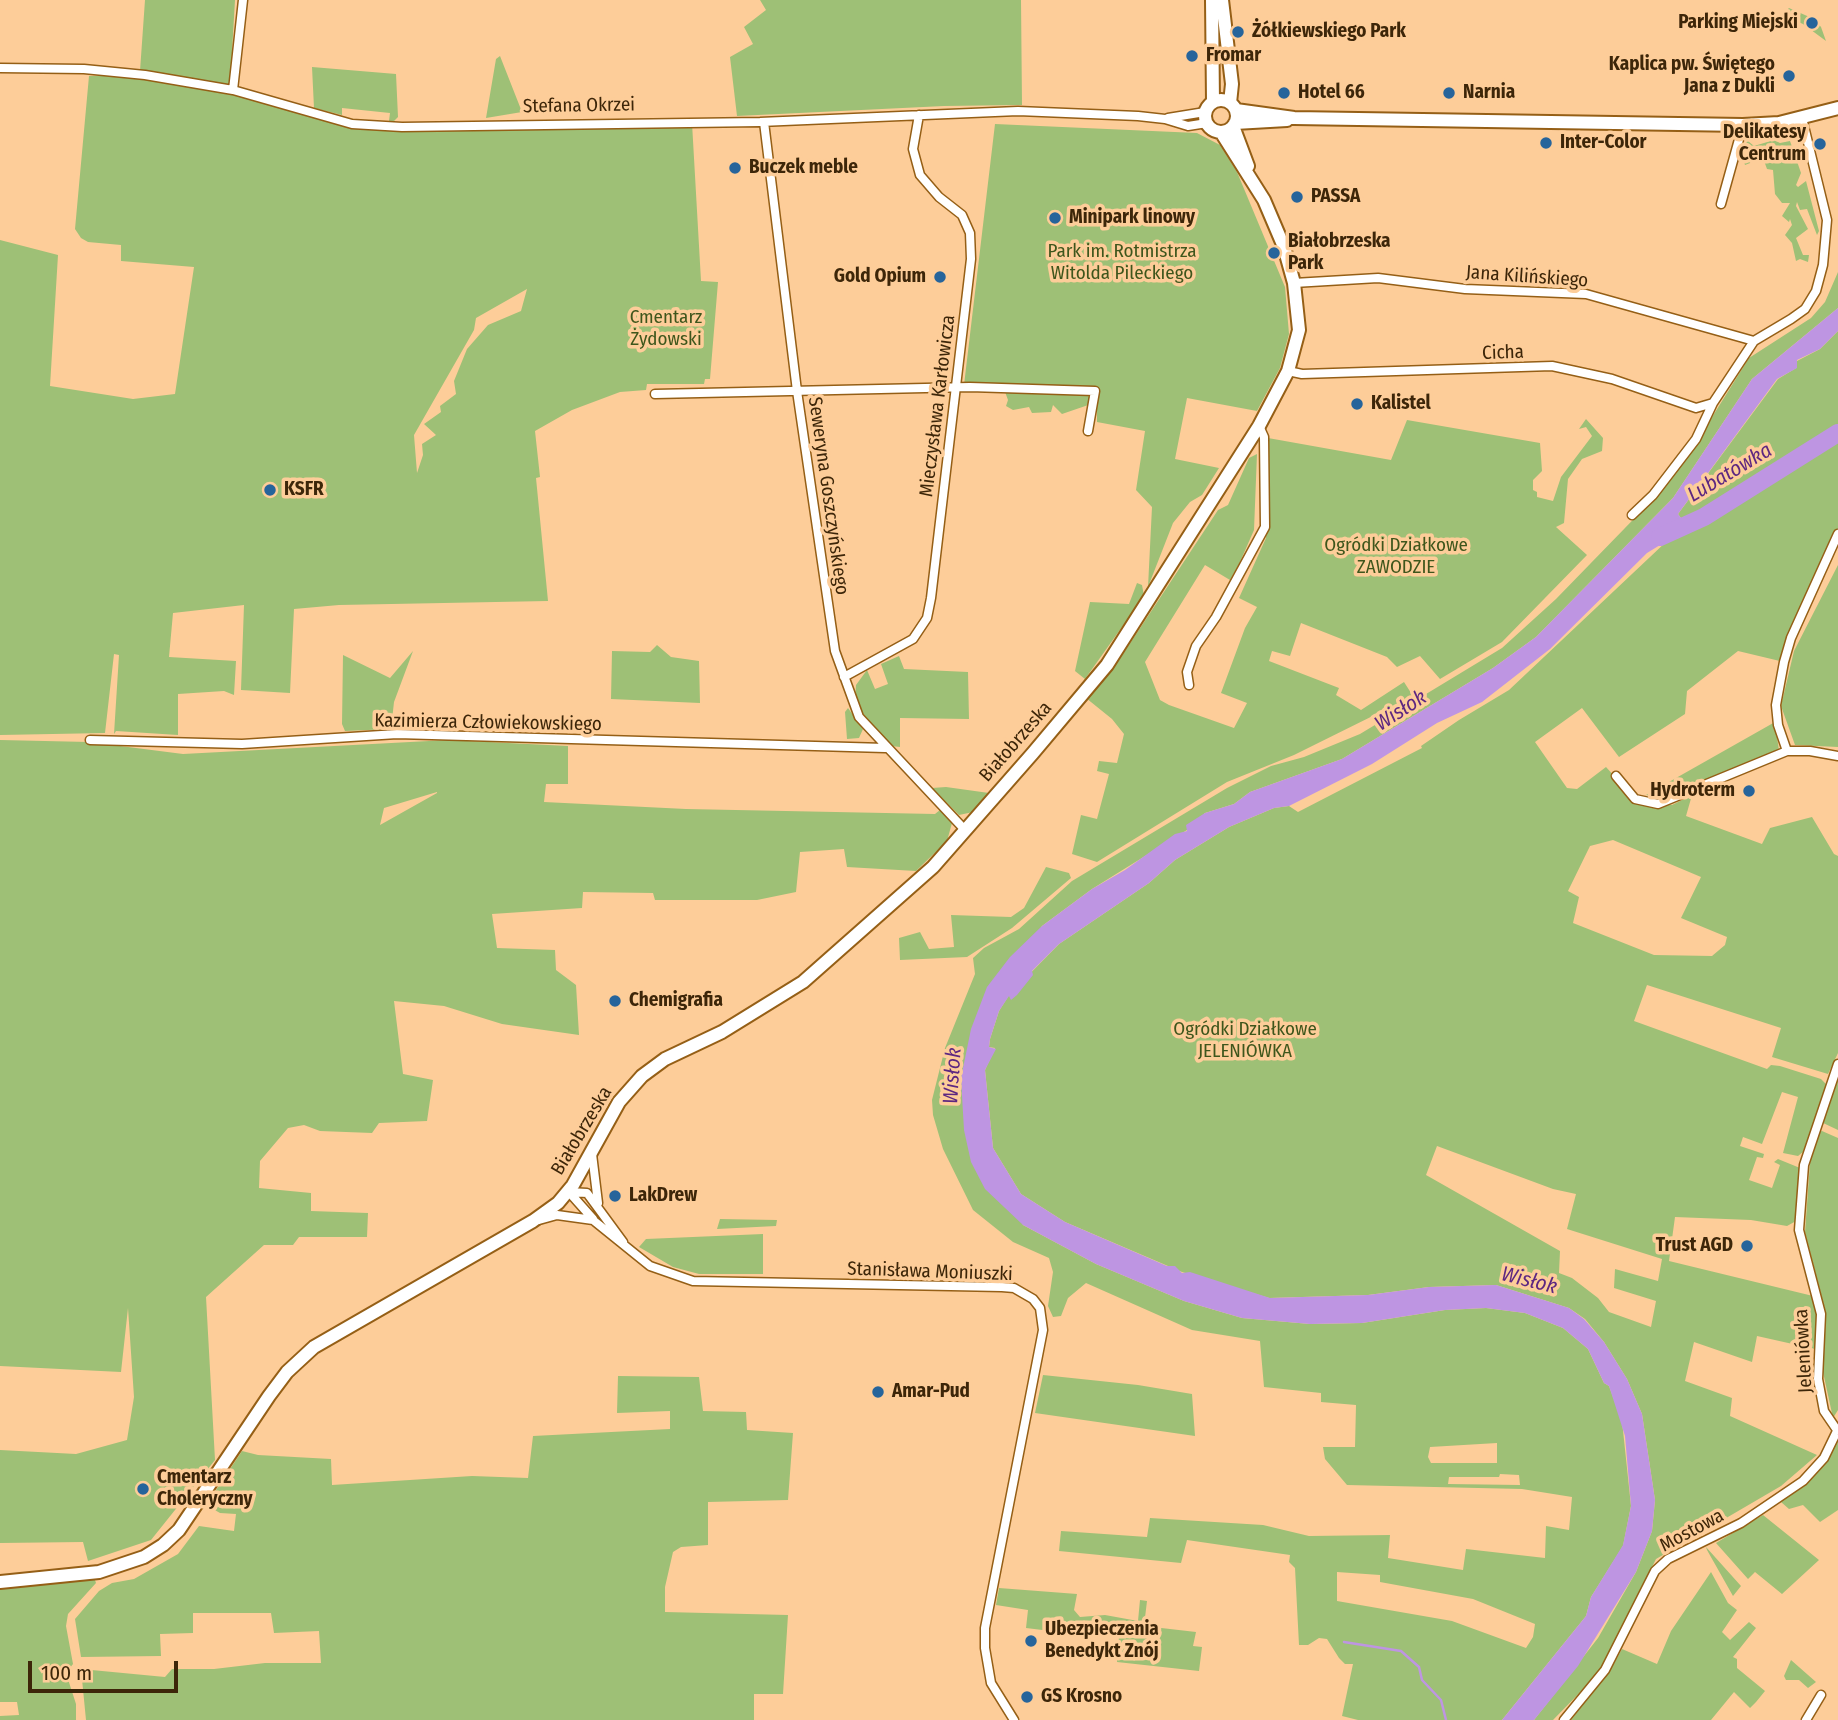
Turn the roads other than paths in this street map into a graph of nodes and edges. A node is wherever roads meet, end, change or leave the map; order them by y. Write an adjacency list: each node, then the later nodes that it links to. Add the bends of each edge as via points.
1 (243, 0): 5 (street)
2 (1212, 0): 7 (street)
3 (1222, 0): 11 (street, via 1232,84)
4 (0, 68): 5 (street, Stefana Okrzei, via 113,71)
5 (233, 90): 12 (street, Stefana Okrzei, via 352,124)
6 (1838, 108): 10 (street)
7 (1208, 112): 8 (street, Stefana Okrzei, via 1165,118 1018,111); 11 (street); 11 (street, via 1222,100)
8 (919, 115): 12 (street, Stefana Okrzei); 21 (street, Mieczysława Karłowicza, via 913,149 920,175 962,215 970,233)
9 (1294, 118): 11 (street); 13 (street); 14 (street)
10 (1802, 118): 14 (street); 19 (street, via 1826,207 1823,265 1805,309)
11 (1231, 119): 13 (street); 15 (street, Białobrzeska); 16 (street, Białobrzeska)
12 (764, 122): 22 (street, Seweryna Goszczyńskiego)
13 (1256, 123): 15 (street)
14 (1743, 125): 17 (street)
15 (1241, 145): 16 (street, Białobrzeska)
16 (1254, 183): 18 (street, Białobrzeska, via 1275,223)
17 (1721, 204)
18 (1294, 283): 19 (street, Jana Kilińskiego, via 1378,278 1465,289 1586,294); 20 (street, Białobrzeska, via 1299,330)
19 (1754, 341): 24 (street)
20 (1288, 371): 24 (street, Cicha, via 1552,366 1612,379 1696,408); 25 (street, Białobrzeska)
21 (957, 388): 22 (street); 26 (street, via 1096,391); 29 (street, Mieczysława Karłowicza, via 927,618 900,649)
22 (797, 391): 23 (street); 29 (street, Seweryna Goszczyńskiego, via 835,651)
23 (655, 394)
24 (1713, 403): 27 (street, via 1696,439)
25 (1259, 426): 30 (street, via 1264,437 1265,527 1196,646 1187,672); 36 (street, Białobrzeska, via 1107,665)
26 (1088, 430)
27 (1632, 515)
28 (1838, 534): 33 (street, via 1784,662 1776,705)
29 (844, 677): 32 (street, Seweryna Goszczyńskiego, via 859,717)
30 (1189, 685)
31 (90, 740): 32 (street, Kazimierza Człowiekowskiego, via 242,744 397,734)
32 (885, 748): 36 (street, Seweryna Goszczyńskiego)
33 (1787, 751): 34 (street); 35 (street, via 1658,804 1635,799)
34 (1838, 756)
35 (1616, 776)
36 (965, 830): 38 (street, Białobrzeska, via 933,867 799,985 642,1076 619,1102)
37 (1838, 1064): 44 (street, Jeleniówka, via 1804,1165 1799,1230 1821,1314 1818,1379 1824,1410)
38 (592, 1153): 39 (street, Białobrzeska); 40 (street)
39 (569, 1192): 40 (street, via 587,1193); 41 (street, Stanisława Moniuszki); 42 (street, Białobrzeska)
40 (599, 1206): 43 (street)
41 (593, 1220): 42 (street, via 557,1215); 43 (street, Stanisława Moniuszki)
42 (533, 1221): 45 (street, Białobrzeska, via 314,1347 275,1388 179,1530 144,1558 99,1572)
43 (624, 1245): 47 (street, Stanisława Moniuszki, via 650,1266 693,1281 1002,1287 1033,1299 1040,1308 1043,1330 985,1628 991,1683)
44 (1838, 1430): 48 (street, Mostowa, via 1824,1458 1803,1481 1741,1523 1668,1559 1655,1571 1605,1670)
45 (0, 1581)
46 (1821, 1695): 49 (street)
47 (1014, 1720)
48 (1564, 1720)
49 (1806, 1720)

